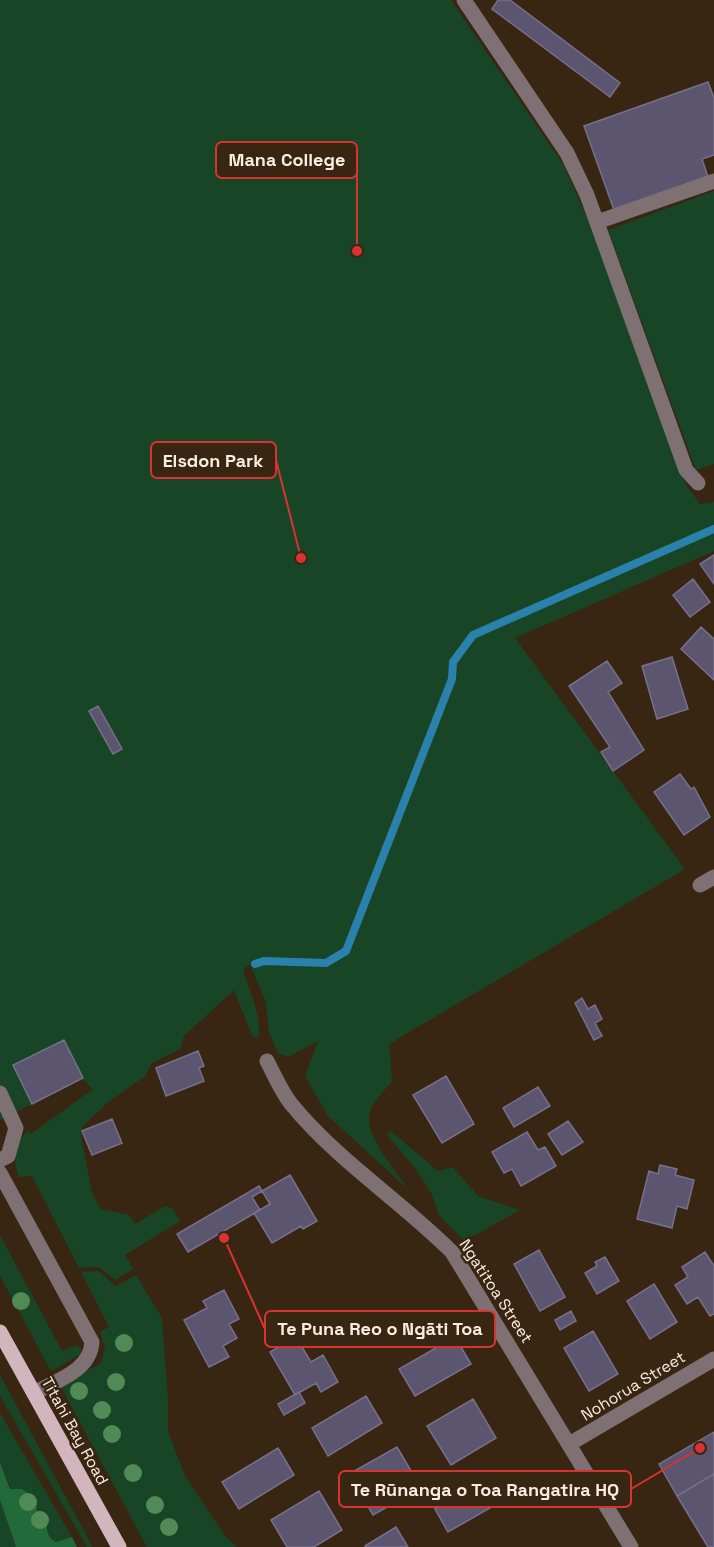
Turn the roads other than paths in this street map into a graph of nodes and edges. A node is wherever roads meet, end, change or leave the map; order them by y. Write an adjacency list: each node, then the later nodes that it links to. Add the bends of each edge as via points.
1 (464, 0): 3 (street, via 567,153)
2 (714, 181): 3 (street)
3 (597, 222): 4 (street, via 686,470)
4 (698, 483)
5 (714, 877): 6 (street)
6 (700, 885)
7 (267, 1061): 14 (street, Ngatitoa Street, via 291,1103 322,1139 452,1252)
8 (0, 1094): 9 (street, via 16,1128 8,1156)
9 (0, 1160)
10 (0, 1173): 13 (street, via 92,1342 84,1366)
11 (0, 1332): 13 (main road, Titahi Bay Road)
12 (714, 1359): 14 (street, Nohorua Street)
13 (34, 1393): 15 (main road, Titahi Bay Road)
14 (571, 1443): 16 (street, Ngatitoa Street)
15 (119, 1547)
16 (631, 1547)

